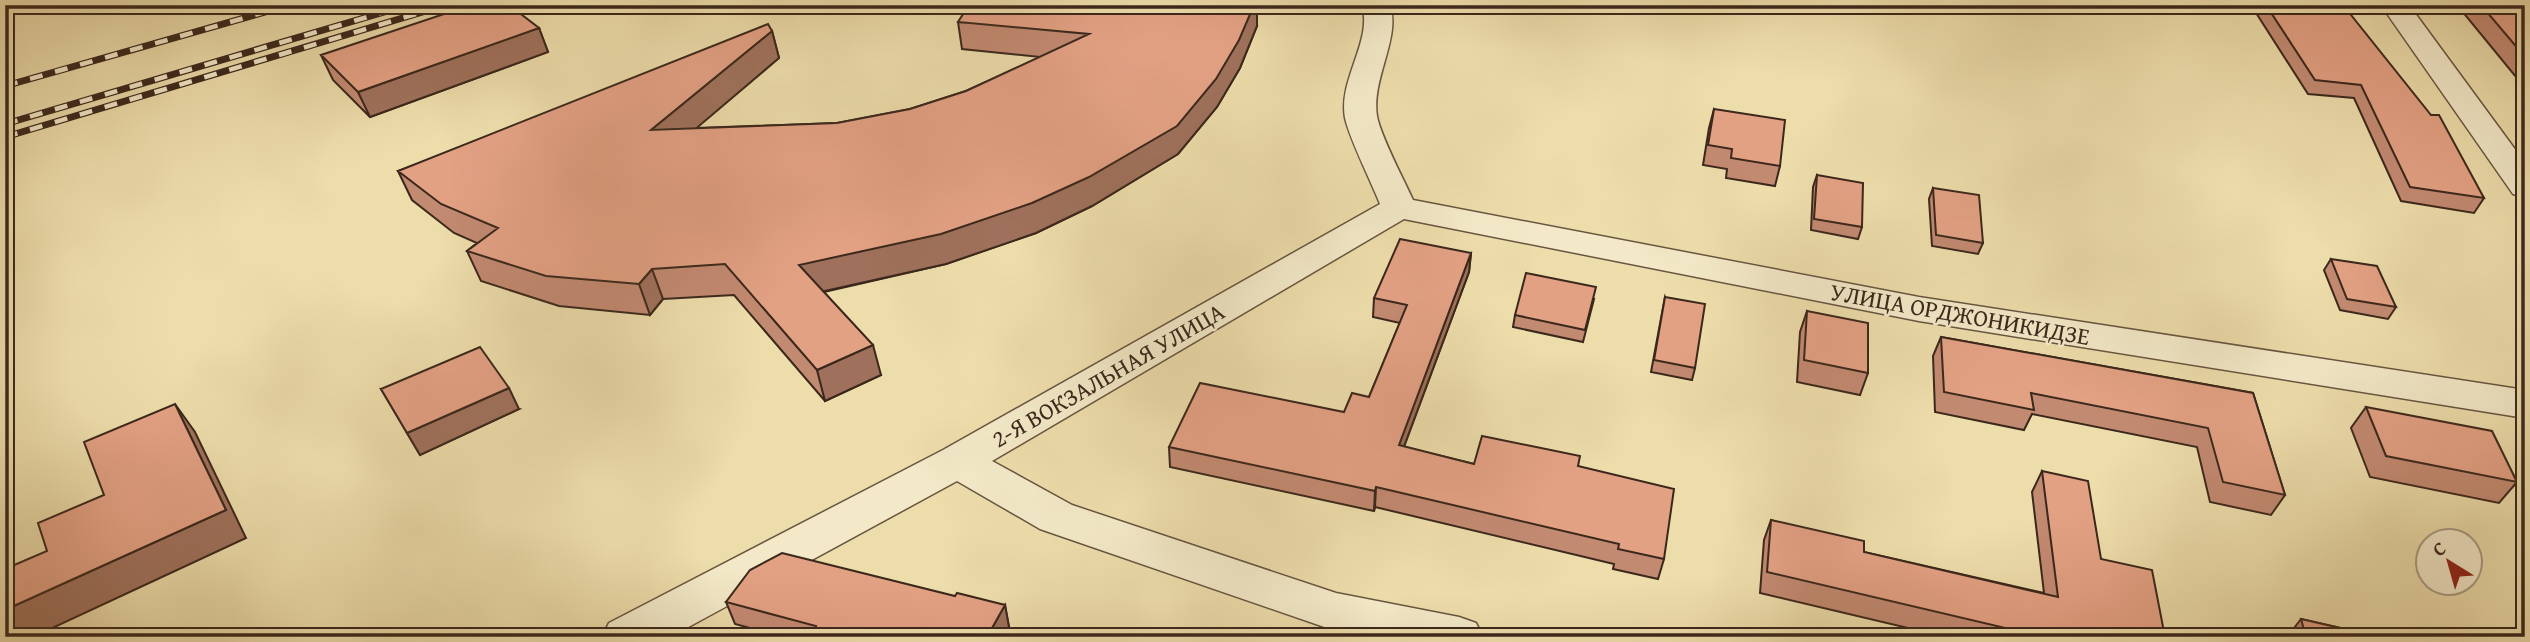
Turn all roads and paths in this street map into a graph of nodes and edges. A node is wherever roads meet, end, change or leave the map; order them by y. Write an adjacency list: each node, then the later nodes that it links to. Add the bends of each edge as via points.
1 (1376, 5): 4 (street, via 1380,18 1362,85 1361,117)
2 (2395, 5): 3 (street)
3 (2525, 187)
4 (1399, 208): 5 (street, УЛИЦА ОРДЖОНИКИДЗЕ, via 1919,309); 6 (street, 2-Я ВОКЗАЛЬНАЯ УЛИЦА)
5 (2525, 404)
6 (958, 461): 7 (street, 2-Я ВОКЗАЛЬНАЯ УЛИЦА); 8 (street, via 1056,517 1336,612)
7 (626, 637)
8 (1459, 637)

